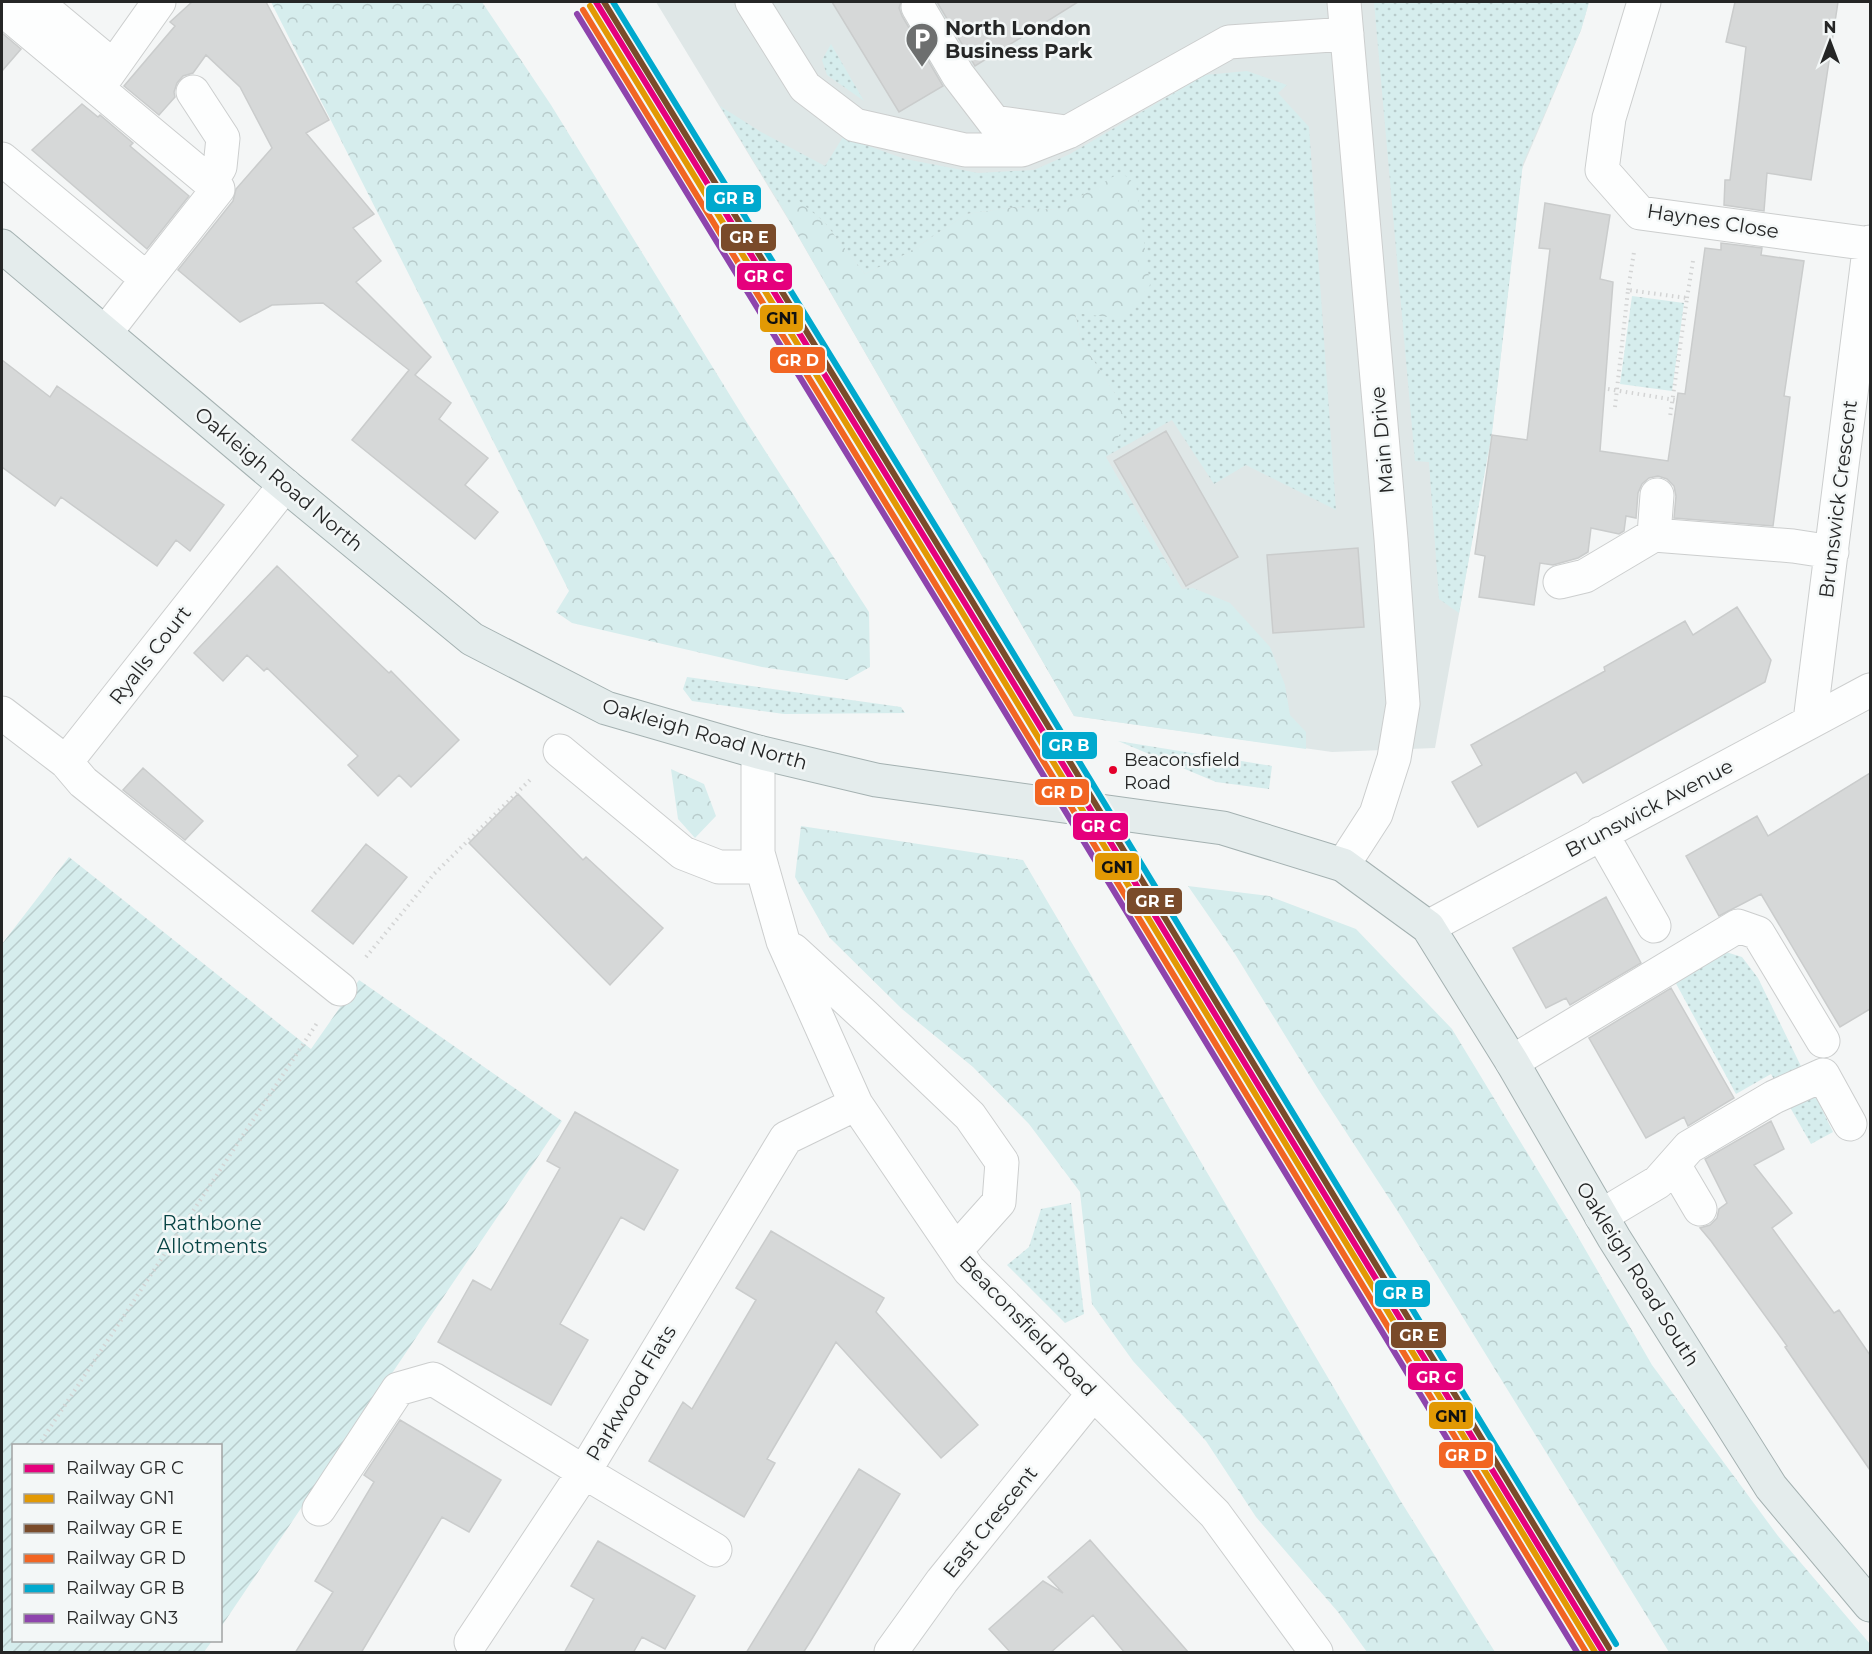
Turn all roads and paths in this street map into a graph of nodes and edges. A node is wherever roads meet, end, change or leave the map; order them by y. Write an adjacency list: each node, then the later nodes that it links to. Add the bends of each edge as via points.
1 (36, 2): 9 (street)
2 (159, 2): 9 (street)
3 (752, 2): 11 (street, via 805,87 855,125 965,150 1022,150)
4 (1344, 2): 8 (street, Main Drive)
5 (1644, 2): 14 (street, Haynes Close, via 1609,118 1602,170 1640,213)
6 (918, 8): 11 (street, via 958,75 994,122)
7 (2, 9): 9 (street)
8 (1347, 34): 11 (street, via 1229,42); 35 (street, Main Drive, via 1403,704 1394,758 1376,814)
9 (106, 77): 13 (street)
10 (193, 92): 13 (street, via 223,138 220,167)
11 (1068, 132)
12 (2, 159): 16 (street)
13 (211, 182): 16 (street, via 219,189)
14 (1870, 243): 26 (street, Brunswick Crescent)
15 (2, 246): 17 (main road, Oakleigh Road North)
16 (147, 279): 17 (street)
17 (106, 332): 23 (main road, Oakleigh Road North)
18 (1608, 389): 19 (path)
19 (1617, 390): 20 (path); 20 (path, via 1628,290 1687,298); 21 (path)
20 (1674, 399): 22 (path)
21 (1615, 406)
22 (1670, 417)
23 (285, 485): 32 (main road, Oakleigh Road North, via 472,639 606,708); 33 (street, Ryalls Court)
24 (1657, 495): 25 (street)
25 (1654, 536): 26 (street); 27 (street, via 1585,576)
26 (1832, 552): 30 (street, Brunswick Crescent)
27 (1560, 582)
28 (1870, 690): 30 (street, Brunswick Avenue)
29 (2, 713): 33 (street)
30 (1810, 721): 34 (street, Brunswick Avenue)
31 (560, 751): 36 (street, via 683,854 719,867); 40 (path, via 434,874)
32 (758, 752): 35 (main road, Oakleigh Road North, via 876,780 1223,828); 36 (street, Beaconsfield Road, via 758,854)
33 (66, 762): 40 (street, via 82,782)
34 (1601, 833): 37 (street); 38 (street, Brunswick Avenue)
35 (1343, 865): 38 (main road, Oakleigh Road North)
36 (762, 867): 39 (street, Beaconsfield Road)
37 (1654, 926)
38 (1428, 927): 42 (main road, Oakleigh Road South)
39 (783, 941): 43 (street, Beaconsfield Road); 48 (street, via 969,1116 1002,1162 999,1202)
40 (340, 989): 50 (path)
41 (1829, 1059): 42 (street, via 1758,933 1738,926); 44 (street); 45 (street, via 1689,1147)
42 (1512, 1062): 47 (main road, Oakleigh Road South)
43 (856, 1104): 48 (street, Beaconsfield Road); 51 (street, Parkwood Flats, via 786,1138)
44 (1850, 1124)
45 (1674, 1165): 46 (street); 47 (street, via 1658,1182)
46 (1700, 1209)
47 (1601, 1216): 54 (main road, Oakleigh Road South, via 1772,1487)
48 (956, 1250): 49 (street, Beaconsfield Road, via 969,1270)
49 (1093, 1394): 56 (street, East Crescent, via 942,1581); 57 (street, Beaconsfield Road, via 1215,1514)
50 (39, 1444)
51 (584, 1472): 52 (street, Parkwood Flats, via 433,1379 398,1389); 53 (street); 55 (street)
52 (319, 1509)
53 (715, 1550)
54 (1870, 1605)
55 (471, 1642)
56 (891, 1653)
57 (1316, 1653)

